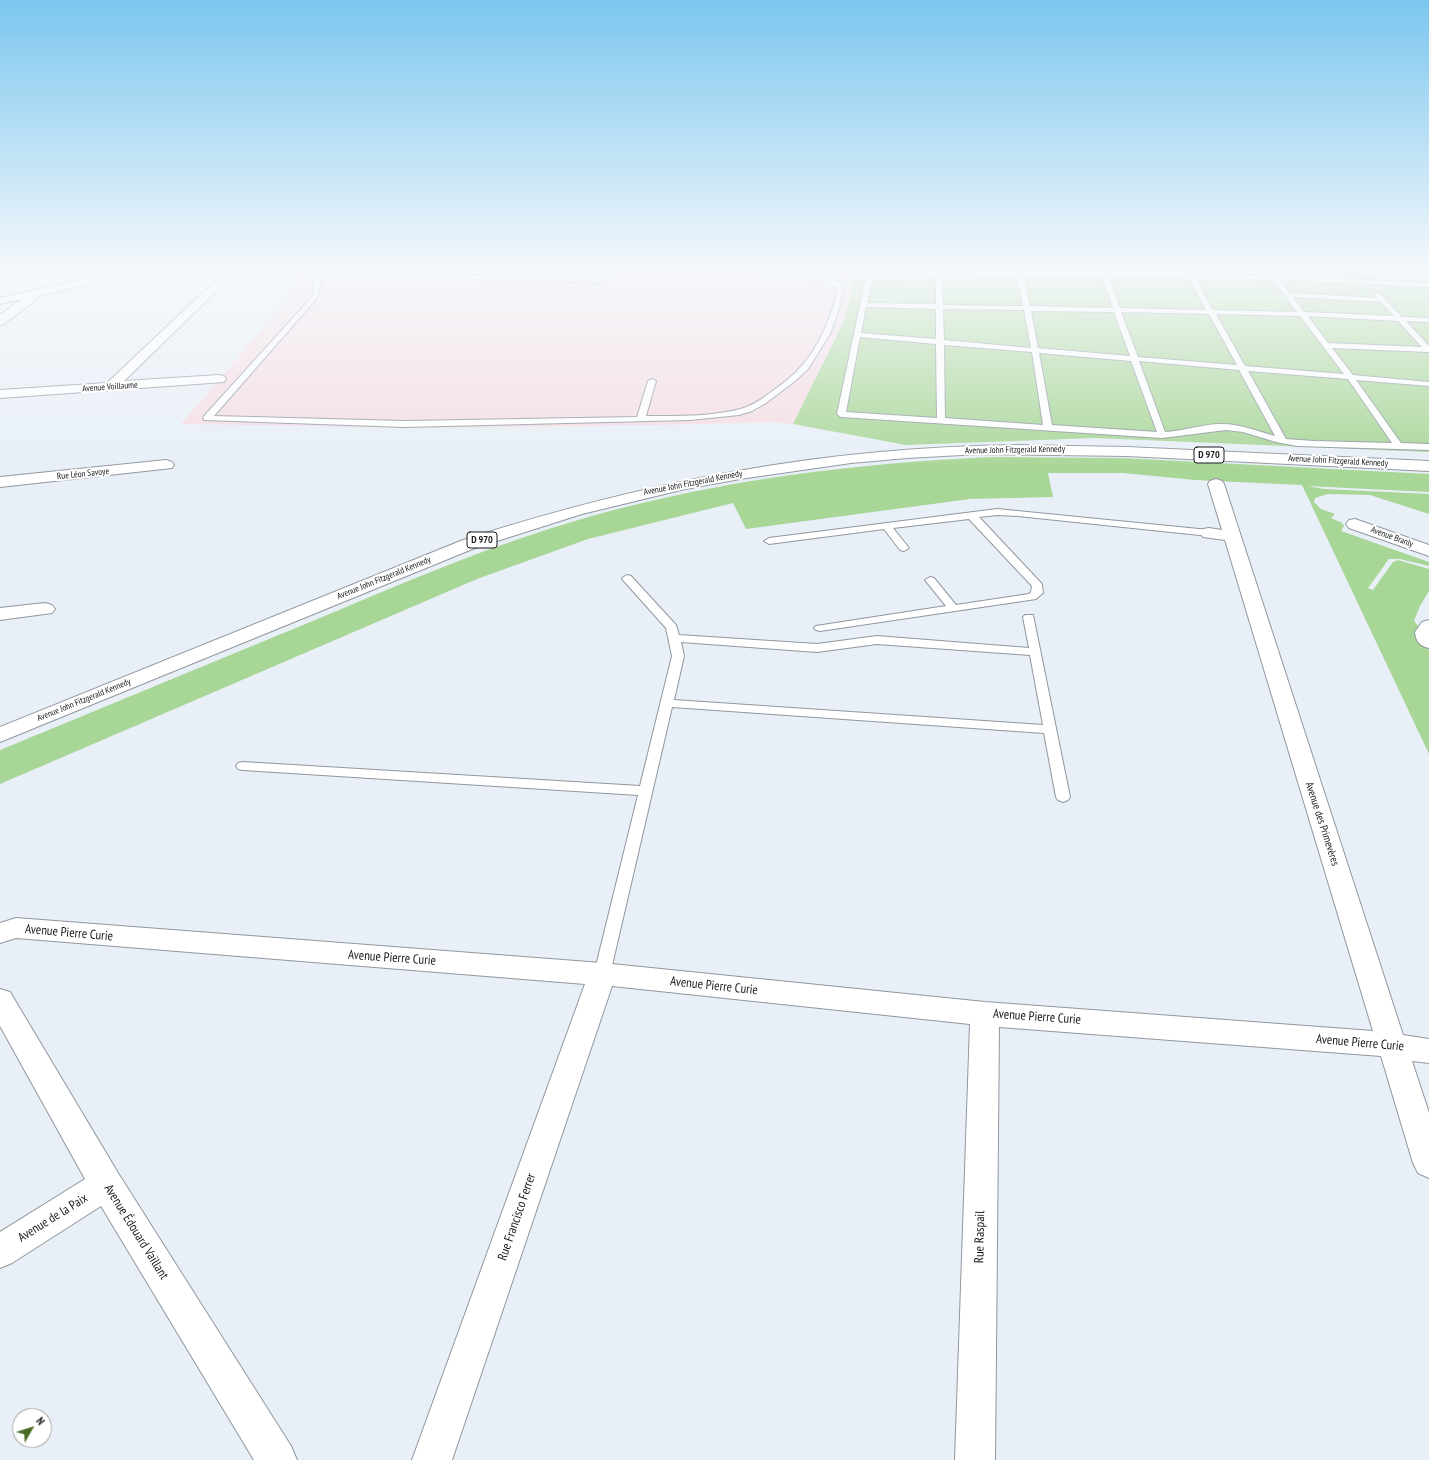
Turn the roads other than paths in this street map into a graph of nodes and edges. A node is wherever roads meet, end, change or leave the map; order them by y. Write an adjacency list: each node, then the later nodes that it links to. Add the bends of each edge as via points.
1 (162, 337): 22 (street)
2 (273, 337): 19 (lane)
3 (824, 337): 24 (lane, via 799,375 755,407 718,416)
4 (858, 337): 25 (lane, via 840,414)
5 (887, 337): 12 (lane)
6 (940, 337): 12 (lane)
7 (1033, 337): 14 (lane)
8 (1127, 337): 16 (lane)
9 (1225, 337): 17 (lane)
10 (1320, 337): 13 (lane)
11 (1417, 337): 15 (lane)
12 (940, 341): 14 (lane); 25 (lane)
13 (1326, 345): 15 (lane); 18 (lane)
14 (1035, 350): 16 (lane); 26 (lane)
15 (1429, 350)
16 (1134, 358): 17 (lane); 27 (lane)
17 (1242, 368): 18 (lane); 28 (lane)
18 (1350, 377): 21 (lane); 29 (lane)
19 (231, 378): 22 (street, Avenue Voillaume); 24 (lane, via 208,418 405,424)
20 (652, 382): 24 (lane)
21 (1429, 384)
22 (110, 387): 23 (street, Avenue Voillaume)
23 (0, 394)
24 (641, 420)
25 (941, 421): 26 (lane)
26 (1048, 427): 27 (lane)
27 (1162, 435): 28 (lane, via 1228,427)
28 (1282, 440): 29 (lane, via 1296,443)
29 (1398, 445): 30 (lane)
30 (1429, 447)
31 (166, 466): 33 (street, Rue Léon Savoye)
32 (1429, 466): 55 (street, Avenue John Fitzgerald Kennedy / D 970, via 1030,449 908,453 824,461 729,475 609,501 468,544)
33 (0, 482)
34 (1216, 484): 38 (street, Avenue des Primevères)
35 (971, 515): 37 (lane); 38 (lane, via 1018,512); 44 (lane, via 1037,585 1038,590 1032,597)
36 (1355, 524): 41 (street, Avenue Branly)
37 (886, 526): 39 (lane); 40 (lane)
38 (1220, 535): 63 (street, Avenue des Primevères)
39 (769, 541)
40 (904, 548)
41 (1429, 551)
42 (627, 578): 50 (lane, via 672,627)
43 (930, 580): 44 (lane)
44 (953, 608): 49 (lane)
45 (45, 609): 46 (street)
46 (0, 614)
47 (1028, 617): 52 (lane)
48 (1429, 626): 51 (street, via 1425,632)
49 (820, 628)
50 (674, 638): 52 (lane, via 817,648 877,640); 53 (lane, via 678,656)
51 (1429, 642)
52 (1035, 652): 54 (lane)
53 (667, 702): 54 (lane); 57 (lane)
54 (1050, 728): 58 (lane)
55 (0, 735)
56 (244, 766): 57 (lane)
57 (646, 791): 60 (lane)
58 (1063, 797)
59 (0, 933): 60 (street, Avenue Pierre Curie, via 16,928)
60 (602, 974): 62 (street, Avenue Pierre Curie); 69 (street, Rue Francisco Ferrer)
61 (0, 1000): 66 (street, Avenue Édouard Vaillant)
62 (985, 1014): 63 (street, Avenue Pierre Curie); 70 (street, Rue Raspail)
63 (1392, 1045): 64 (street, Avenue Pierre Curie); 65 (street, Avenue des Primevères)
64 (1429, 1050)
65 (1429, 1163)
66 (106, 1184): 67 (street, Avenue de la Paix); 68 (street, Avenue Édouard Vaillant)
67 (0, 1251)
68 (278, 1460)
69 (432, 1460)
70 (975, 1460)

